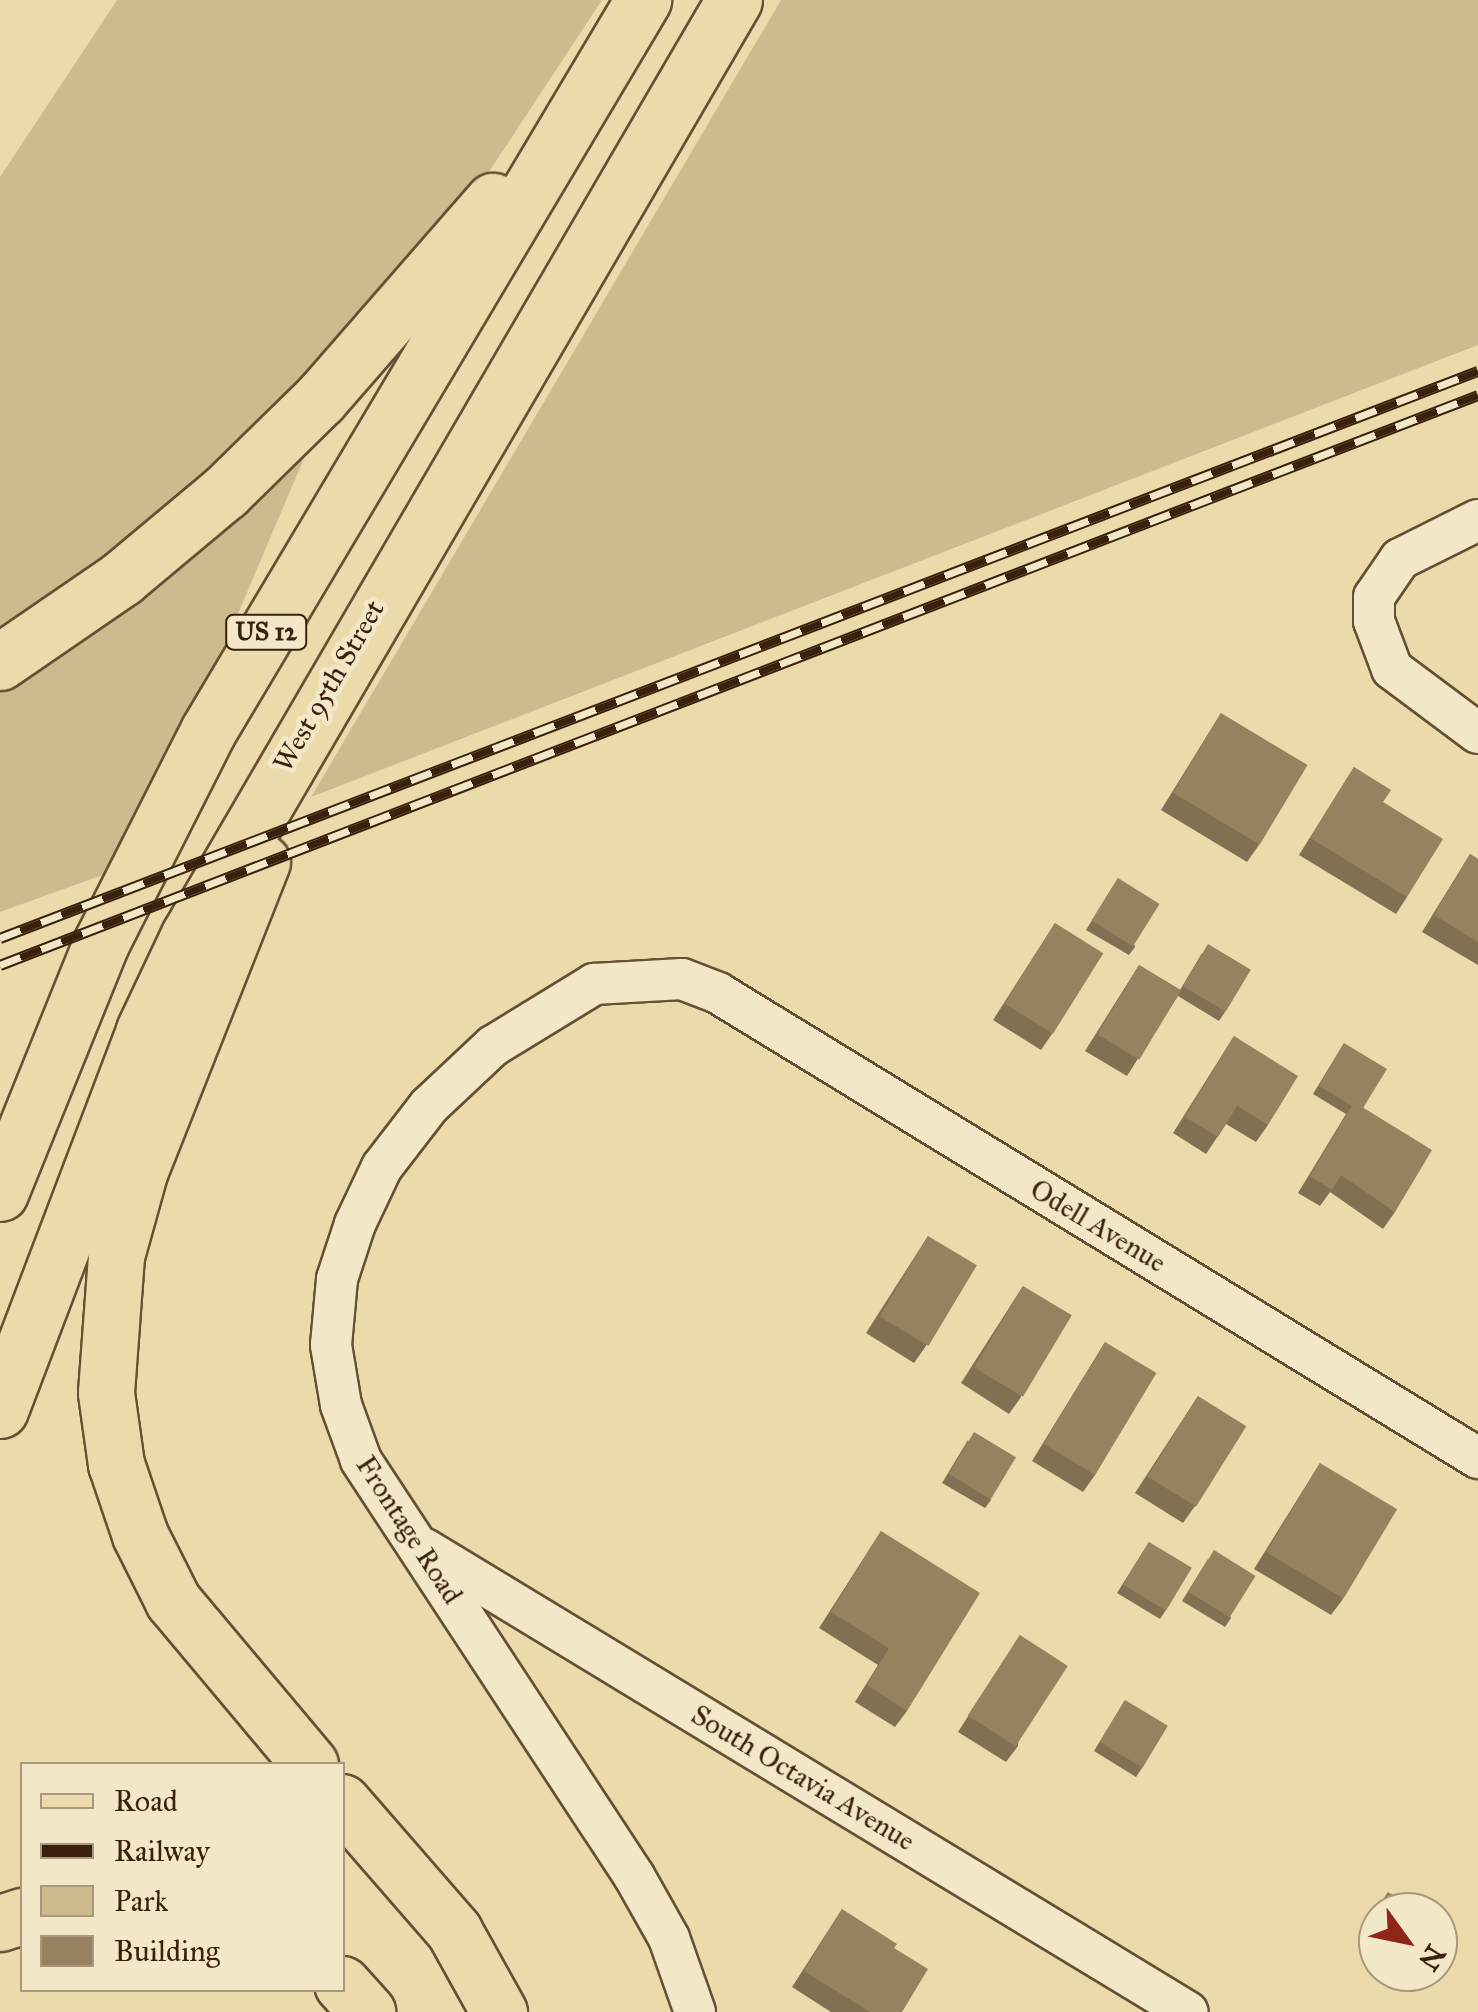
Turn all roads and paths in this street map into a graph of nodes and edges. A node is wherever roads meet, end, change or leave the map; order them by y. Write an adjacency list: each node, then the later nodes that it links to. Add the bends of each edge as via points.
1 (643, 0): 3 (main road, US 12)
2 (734, 0): 6 (main road, West 95th Street / US 12)
3 (583, 97): 5 (main road, via 320,399 225,492 122,578); 9 (main road, US 12, via 189,766 101,943)
4 (1478, 520): 7 (street, via 1400,560 1374,597 1374,621 1392,669)
5 (0, 662)
6 (337, 671): 10 (main road, West 95th Street / US 12, via 188,934 144,1030); 13 (main road, via 139,1173 116,1256 106,1330 116,1464 140,1535 174,1601)
7 (1478, 733)
8 (718, 994): 11 (street, Odell Avenue); 12 (street, Frontage Road, via 682,979 594,984 492,1046 428,1106 382,1167 336,1280 332,1345 341,1405 360,1460)
9 (0, 1193)
10 (0, 1410)
11 (1478, 1458)
12 (417, 1544): 18 (street, Frontage Road, via 634,1876 669,1938); 19 (street, South Octavia Avenue)
13 (308, 1762)
14 (345, 1805): 17 (main road, via 454,1932)
15 (345, 1987): 16 (main road)
16 (367, 2012)
17 (500, 2012)
18 (694, 2012)
19 (1188, 2012)

